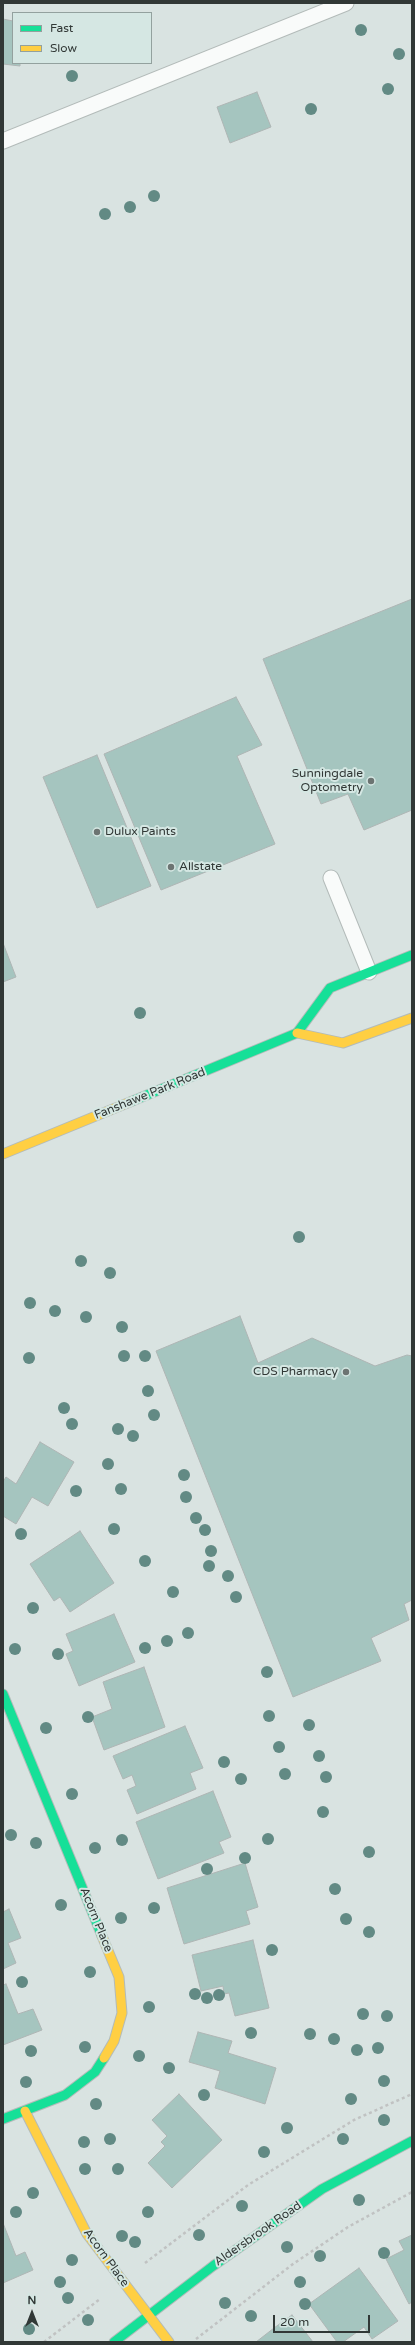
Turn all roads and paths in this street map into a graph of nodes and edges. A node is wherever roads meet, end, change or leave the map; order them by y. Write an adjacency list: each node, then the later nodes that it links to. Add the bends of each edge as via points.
1 (346, 3): 2 (lane)
2 (3, 140)
3 (332, 878): 5 (lane)
4 (412, 955): 5 (street)
5 (369, 972): 7 (street, via 330,988)
6 (412, 1018): 7 (street, via 343,1043)
7 (297, 1033): 8 (street, Fanshawe Park Road)
8 (3, 1154)
9 (3, 1694): 11 (street, Acorn Place, via 119,1977 122,2013 114,2041 95,2072 65,2095)
10 (412, 2094): 15 (path, via 354,2120 248,2184)
11 (25, 2111): 12 (street, Acorn Place); 15 (street, Acorn Place, via 87,2234)
12 (3, 2119)
13 (412, 2141): 16 (street, Aldersbrook Road, via 322,2189 213,2266)
14 (412, 2192): 20 (path, via 348,2227 293,2264)
15 (122, 2281): 16 (street, Acorn Place); 17 (path)
16 (149, 2316): 18 (street, Aldersbrook Road); 19 (street, Acorn Place)
17 (44, 2342)
18 (114, 2342)
19 (169, 2342)
20 (193, 2342)

